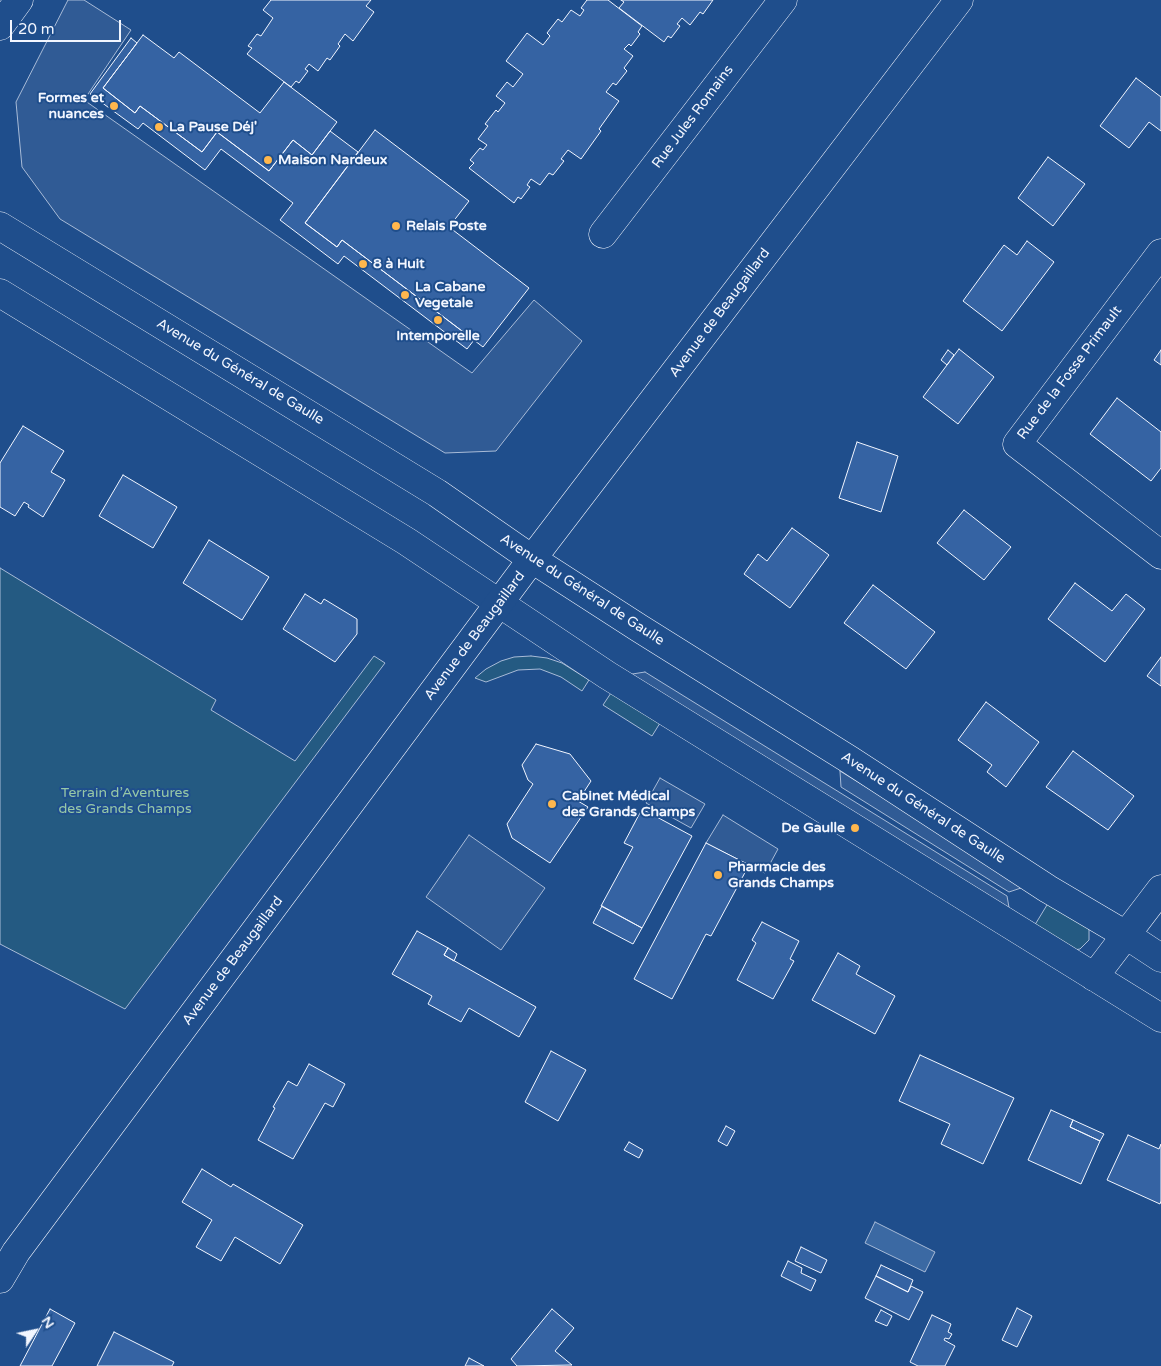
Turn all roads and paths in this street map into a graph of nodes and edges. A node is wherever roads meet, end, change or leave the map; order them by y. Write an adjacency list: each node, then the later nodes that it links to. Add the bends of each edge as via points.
1 (19, 0): 4 (street)
2 (783, 0): 6 (street, Rue Jules Romains)
3 (959, 0): 10 (street, Avenue de Beaugaillard)
4 (0, 26)
5 (0, 226): 10 (street, Avenue du Général de Gaulle, via 437,493)
6 (604, 234)
7 (1161, 252): 9 (street, Rue de la Fosse Primault, via 1017,444)
8 (0, 293): 11 (street, via 406,541)
9 (1161, 555)
10 (532, 559): 11 (street, Avenue de Beaugaillard); 13 (street, Avenue du Général de Gaulle, via 1048,889)
11 (500, 604): 15 (street, via 608,675); 17 (street, Avenue de Beaugaillard, via 16,1252)
12 (1161, 889): 13 (street)
13 (1126, 935): 14 (street, Avenue du Général de Gaulle); 15 (street)
14 (1161, 958)
15 (1094, 977): 16 (street)
16 (1161, 1018)
17 (0, 1279)

